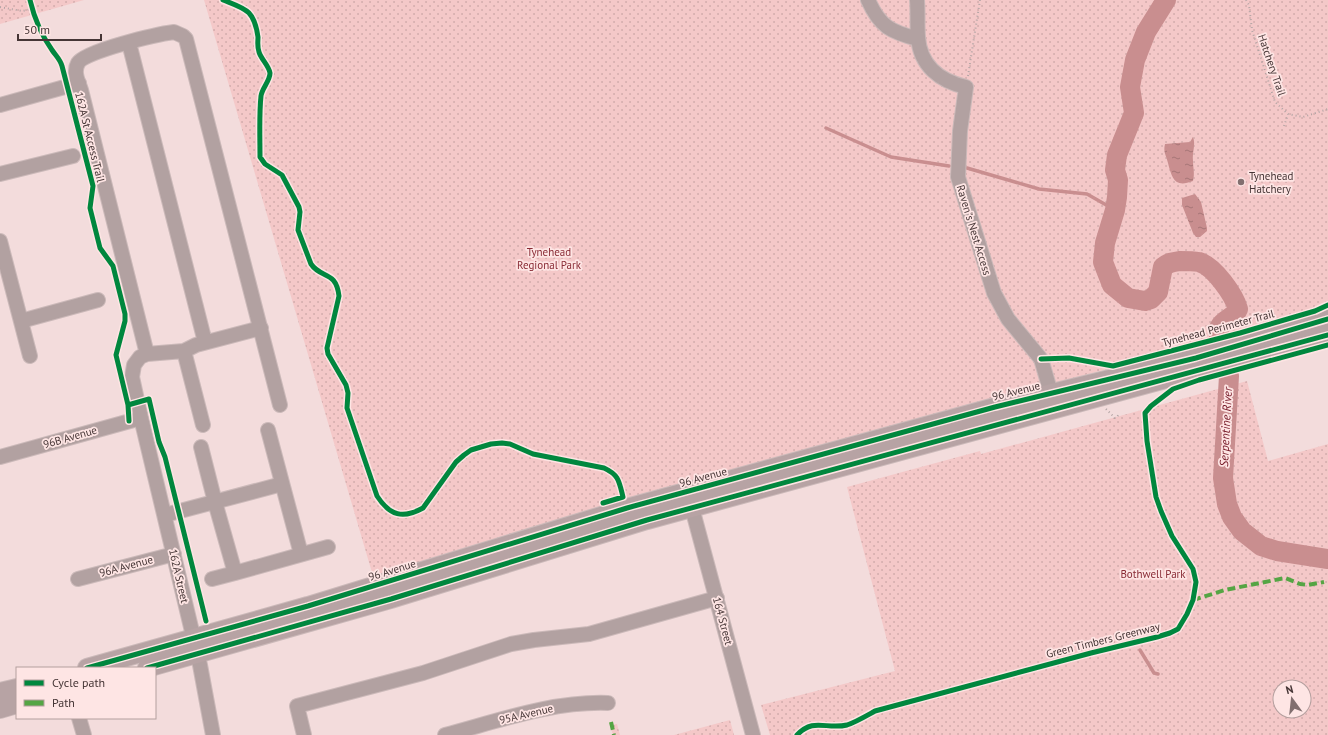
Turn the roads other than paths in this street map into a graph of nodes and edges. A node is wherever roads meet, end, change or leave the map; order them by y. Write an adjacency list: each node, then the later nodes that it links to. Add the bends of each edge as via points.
1 (868, 0): 3 (street, via 886,27 898,34)
2 (917, 0): 3 (street)
3 (918, 39): 21 (street, Raven"s Nest Access, via 922,57 936,74 966,88 960,131 958,177 994,293 1008,319 1041,359)
4 (128, 43): 5 (street, via 107,48 82,59 76,69); 13 (street, via 174,32 186,39); 15 (street)
5 (79, 83): 6 (street); 18 (street)
6 (0, 105)
7 (73, 156): 8 (street)
8 (0, 174)
9 (0, 241): 12 (street)
10 (98, 300): 12 (street)
11 (1328, 319): 17 (main road, 96 Avenue)
12 (21, 321): 19 (street)
13 (260, 328): 15 (street); 22 (street)
14 (1328, 335): 17 (main road, 96 Avenue)
15 (205, 342): 16 (street)
16 (184, 351): 18 (street); 24 (street)
17 (1245, 351): 20 (main road, 96 Avenue)
18 (147, 354): 23 (street, 162A Street, via 137,360 132,372)
19 (30, 356)
20 (1197, 364): 21 (main road, 96 Avenue); 31 (main road, 96 Avenue, via 1108,394)
21 (1051, 393): 29 (main road, 96 Avenue)
22 (280, 405)
23 (141, 418): 27 (street, 96B Avenue); 32 (street, 162A Street)
24 (202, 424)
25 (268, 430): 28 (street)
26 (201, 447): 30 (street)
27 (0, 456)
28 (282, 484): 30 (street); 35 (street)
29 (712, 485): 31 (main road); 40 (main road, 96 Avenue, via 627,508 308,606)
30 (215, 502): 32 (street); 36 (street)
31 (692, 508): 39 (street, 164 Street); 40 (main road, 96 Avenue, via 602,533 384,601)
32 (165, 515): 34 (street, 162A Street)
33 (328, 547): 35 (street)
34 (174, 554): 37 (street, 96A Avenue); 40 (street, 162A Street)
35 (301, 554): 36 (street)
36 (235, 573): 38 (street)
37 (78, 579)
38 (212, 579)
39 (717, 598): 51 (street, via 589,634 511,644 423,673 297,706); 53 (street, 164 Street)
40 (196, 646): 41 (main road, 96 Avenue); 42 (main road, 96 Avenue); 50 (street, 162A Street)
41 (92, 667)
42 (149, 667)
43 (16, 688): 44 (main road)
44 (0, 692)
45 (608, 703): 52 (street, 95A Avenue, via 590,702 538,711)
46 (16, 704): 47 (main road)
47 (0, 709)
48 (79, 719): 49 (street)
49 (84, 735)
50 (213, 735)
51 (304, 735)
52 (445, 735)
53 (753, 735)

